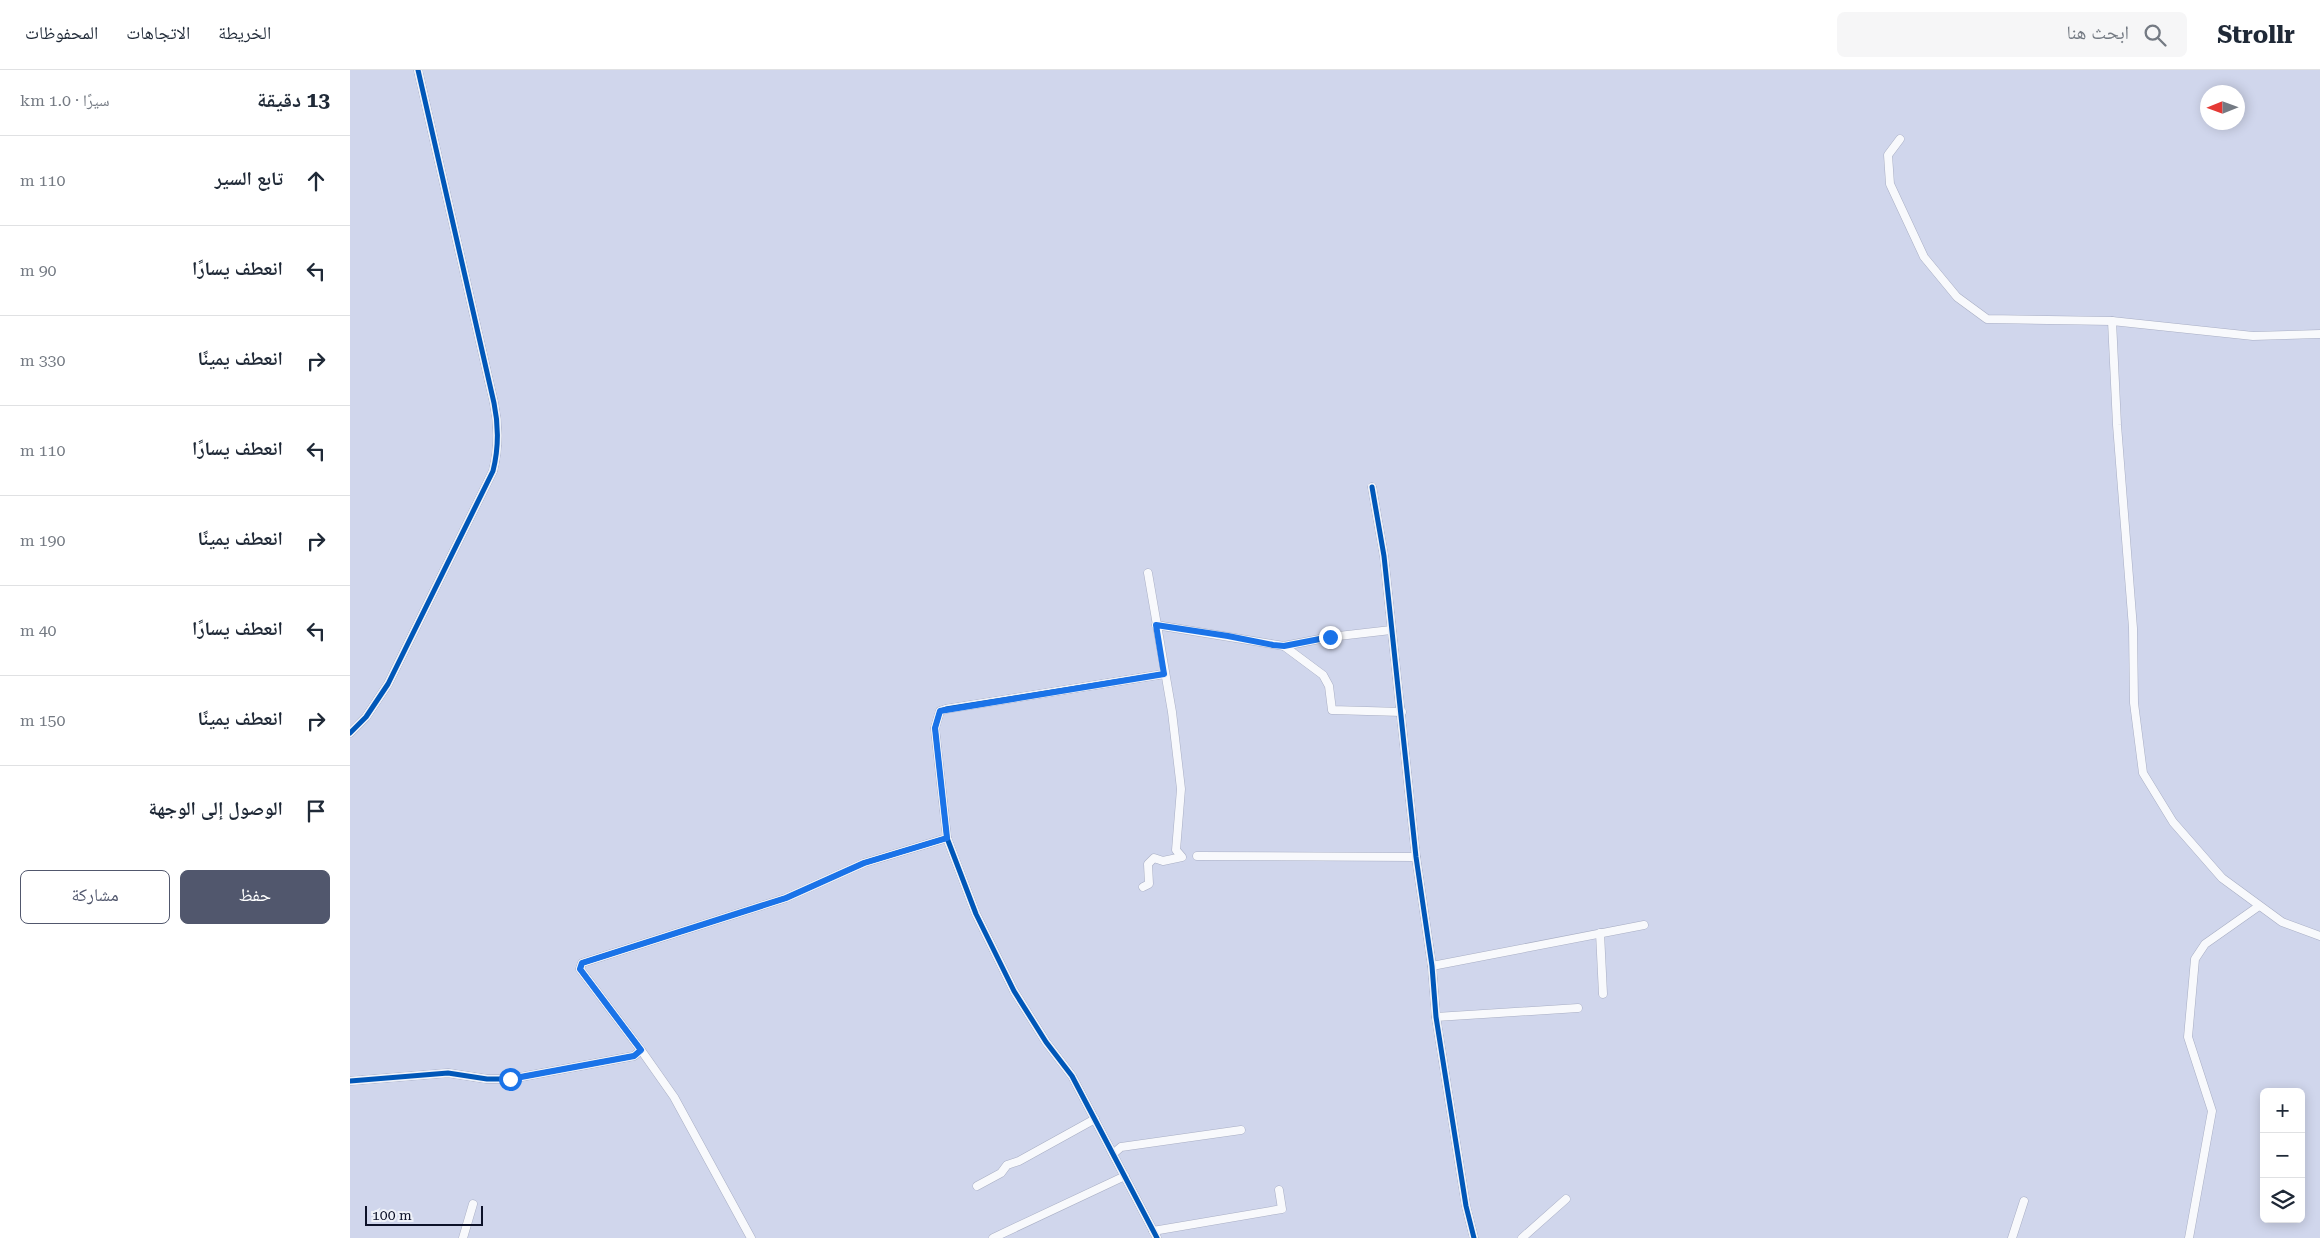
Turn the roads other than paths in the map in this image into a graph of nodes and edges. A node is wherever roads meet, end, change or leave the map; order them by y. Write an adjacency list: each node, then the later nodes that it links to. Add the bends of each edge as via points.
1 (418, 70): 12 (street, via 499,425 498,448 493,471 388,684)
2 (1900, 139): 3 (street, via 1888,155 1890,184 1924,257 1957,297 1988,318)
3 (2112, 321): 4 (street, via 2253,336); 17 (street, via 2133,628 2134,703 2143,773 2173,822 2222,878)
4 (2320, 334)
5 (1372, 487): 8 (street, via 1384,556)
6 (1148, 573): 7 (street)
7 (1156, 625): 9 (street); 10 (street)
8 (1391, 630): 9 (street); 11 (street)
9 (1284, 646): 11 (street, via 1323,675 1329,686 1332,710)
10 (1164, 674): 13 (street, via 940,711 935,728); 16 (street, via 1181,788 1176,850 1182,857 1163,861 1154,858 1148,864 1149,884)
11 (1402, 712): 15 (street)
12 (350, 734)
13 (947, 838): 25 (street, via 864,863 786,898 582,963 580,969); 27 (street, via 958,873 1014,991 1072,1076)
14 (1198, 856): 15 (street)
15 (1416, 857): 21 (street)
16 (1144, 887)
17 (2259, 906): 20 (street, via 2282,922); 43 (street, via 2205,944 2195,959 2188,1037 2212,1111)
18 (1644, 925): 19 (street)
19 (1600, 933): 21 (street); 22 (street)
20 (2320, 936)
21 (1432, 966): 24 (street)
22 (1603, 994)
23 (1578, 1008): 24 (street)
24 (1436, 1018): 40 (street)
25 (641, 1050): 26 (street, via 634,1056 510,1079 448,1073); 38 (street, via 674,1096)
26 (350, 1081)
27 (1095, 1119): 29 (street); 31 (street, via 1007,1165 1001,1173)
28 (1241, 1130): 29 (street, via 1121,1147)
29 (1113, 1154): 30 (street)
30 (1124, 1176): 36 (street); 39 (street)
31 (977, 1186)
32 (1279, 1190): 36 (street, via 1282,1210)
33 (1566, 1199): 41 (street)
34 (2024, 1201): 42 (street)
35 (473, 1204): 37 (street)
36 (1155, 1235)
37 (463, 1238)
38 (751, 1238)
39 (993, 1238)
40 (1474, 1238)
41 (1522, 1238)
42 (2012, 1238)
43 (2189, 1238)

